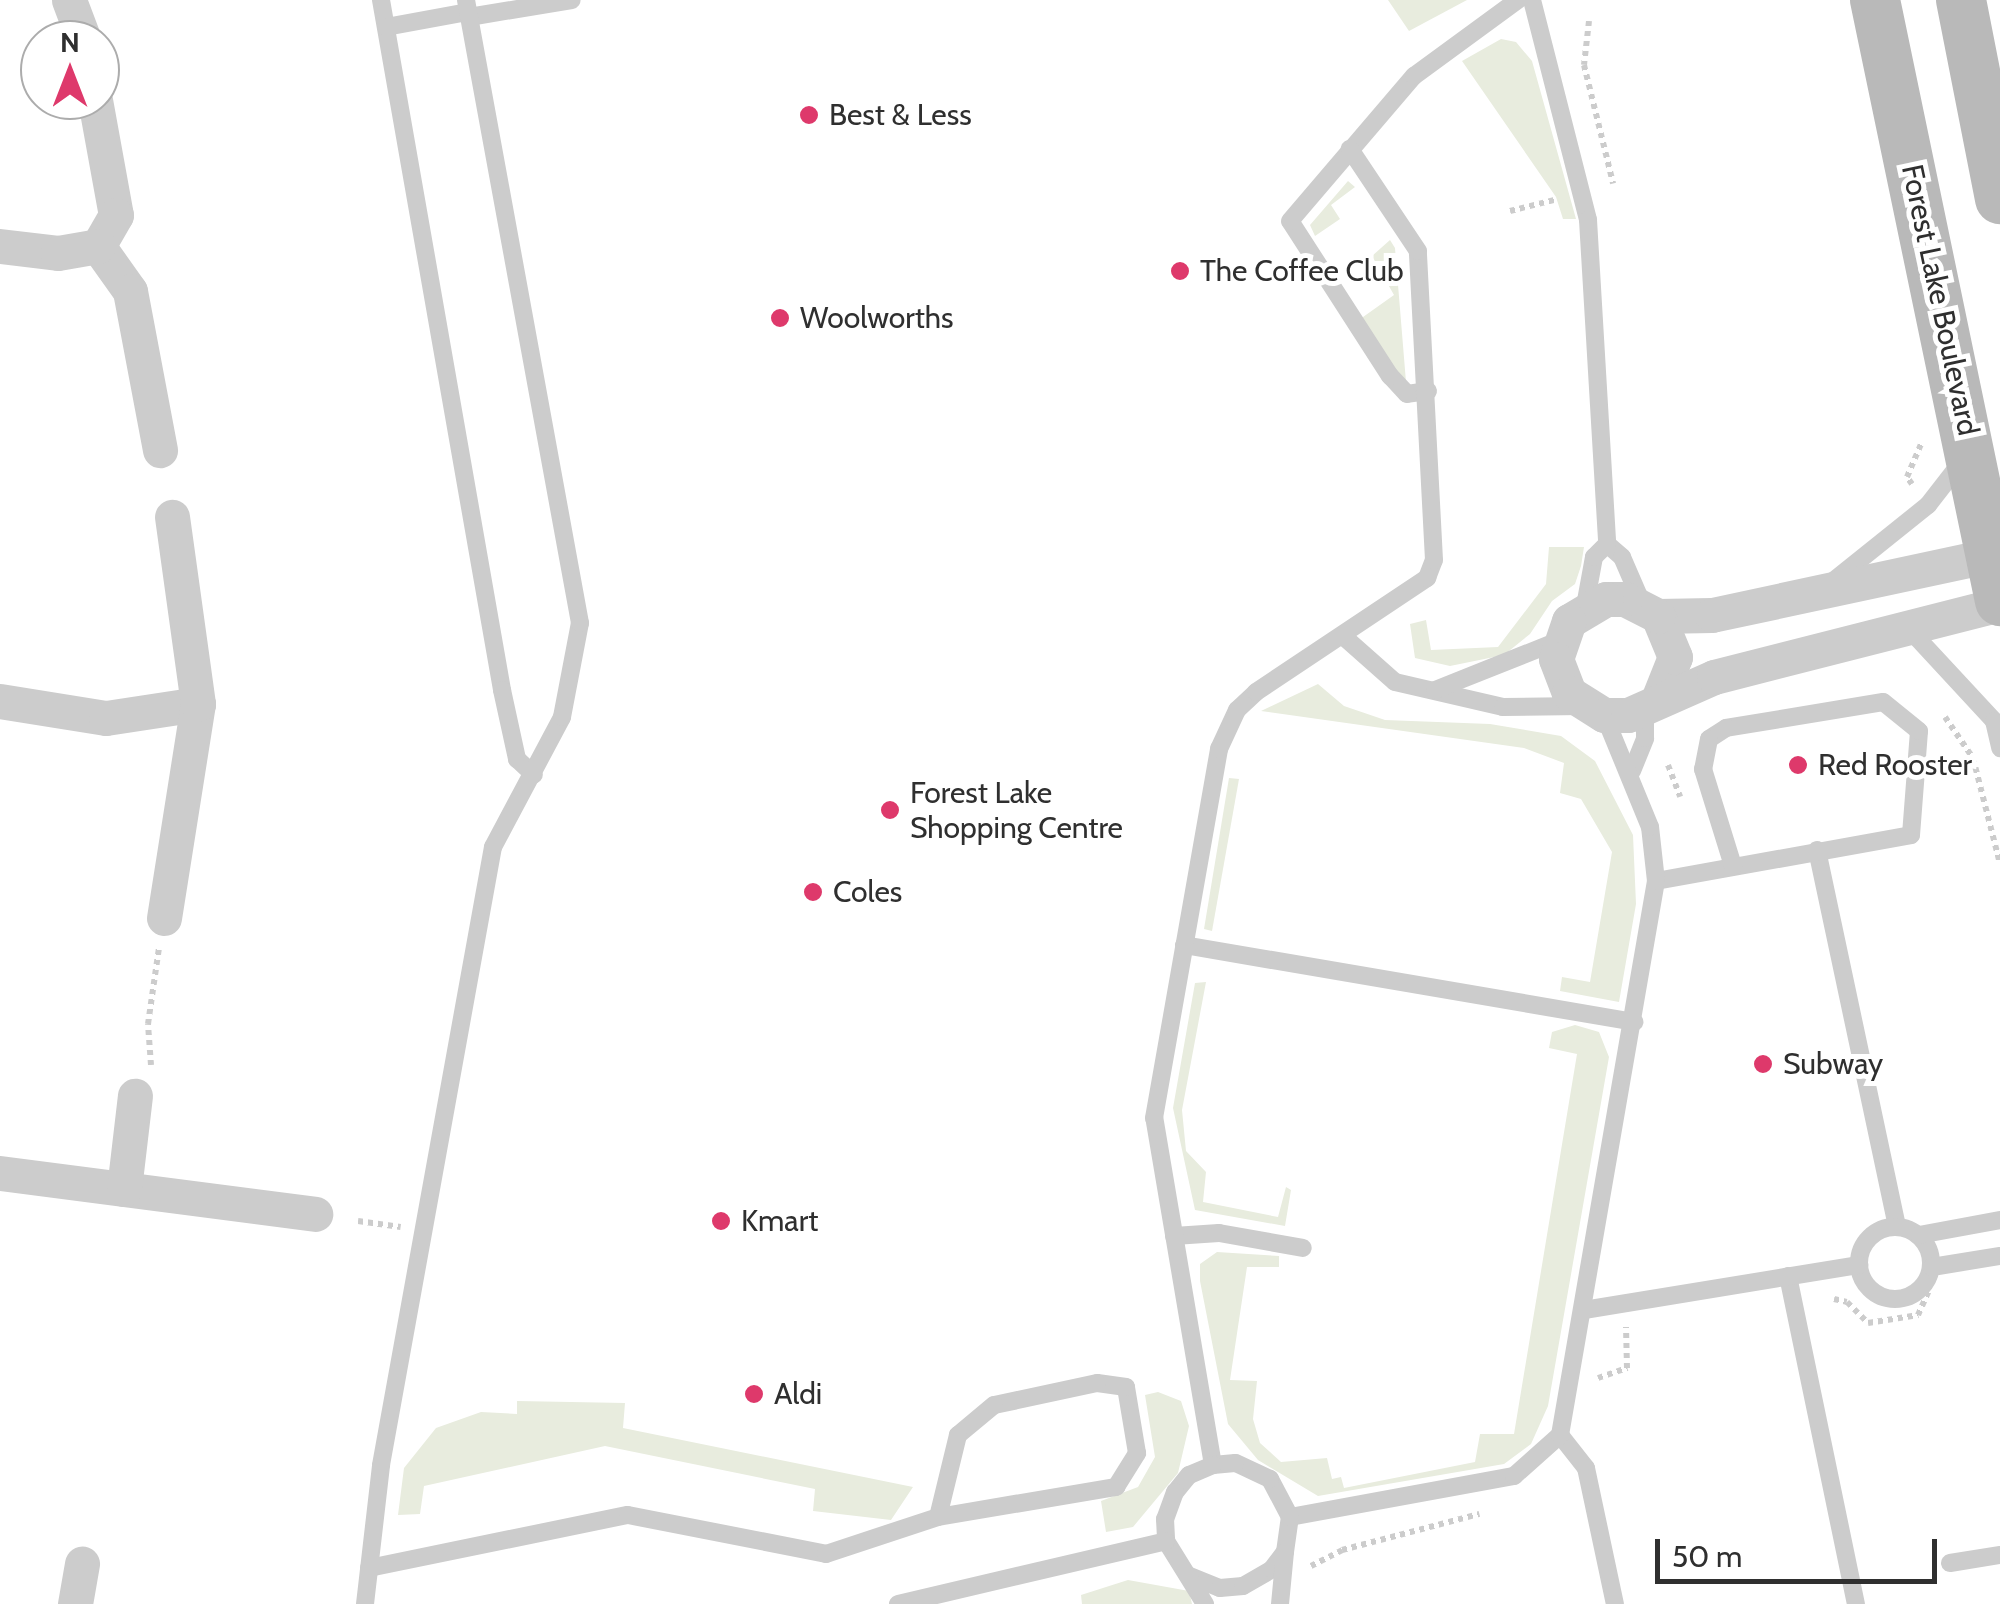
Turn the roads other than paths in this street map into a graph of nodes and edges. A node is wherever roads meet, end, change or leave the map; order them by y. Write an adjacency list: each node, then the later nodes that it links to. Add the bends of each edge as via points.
1 (381, 0): 8 (lane)
2 (572, 0): 7 (lane)
3 (1518, 0): 10 (lane, via 1414,76)
4 (1532, 0): 18 (lane, via 1588,220)
5 (1875, 0): 15 (main road, Forest Lake Boulevard)
6 (1962, 0): 11 (main road)
7 (468, 10): 8 (lane); 33 (lane, via 580,623 562,717)
8 (386, 28): 33 (lane, via 502,690 517,760)
9 (99, 120): 13 (street, via 116,215)
10 (1350, 149): 14 (lane, via 1418,251); 14 (lane, via 1290,220 1390,376 1407,394)
11 (2000, 199)
12 (0, 246): 13 (street, via 58,253)
13 (98, 246): 16 (street, via 130,292)
14 (1428, 391): 24 (lane, via 1432,570)
15 (1970, 441): 19 (main road, Forest Lake Boulevard); 20 (lane, via 1950,482 1928,506)
16 (160, 450)
17 (172, 517): 29 (street)
18 (1606, 544): 21 (lane, via 1594,558); 22 (lane, via 1622,558)
19 (1998, 578): 20 (street); 23 (street)
20 (1820, 591): 22 (street, via 1712,614)
21 (1585, 606): 22 (street, via 1606,599); 25 (street)
22 (1651, 611): 28 (street, via 1675,656)
23 (1906, 626): 28 (street); 31 (lane, via 1994,721)
24 (1343, 636): 26 (lane, via 1395,682); 38 (lane, via 1236,710 1219,750)
25 (1558, 641): 26 (lane); 30 (street, via 1560,677)
26 (1435, 690): 30 (lane, via 1503,707)
27 (0, 701): 29 (street, via 106,718)
28 (1652, 703): 30 (street); 32 (lane)
29 (198, 704): 37 (street)
30 (1593, 711): 32 (lane)
31 (2000, 748)
32 (1632, 771): 36 (lane, via 1650,826)
33 (534, 775): 63 (lane, via 493,847)
34 (1817, 850): 35 (lane); 35 (lane, via 1911,835 1920,731 1899,709 1883,702 1726,728 1703,751 1703,769); 45 (lane)
35 (1733, 866): 36 (lane)
36 (1656, 881): 39 (lane)
37 (164, 918)
38 (1184, 944): 39 (lane); 47 (lane, via 1154,1118)
39 (1634, 1022): 53 (lane)
40 (145, 1090): 42 (street)
41 (0, 1173): 42 (street)
42 (124, 1189): 43 (street)
43 (315, 1214)
44 (2000, 1220): 46 (lane)
45 (1897, 1226): 46 (lane); 50 (lane, via 1865,1242)
46 (1919, 1235): 52 (lane)
47 (1174, 1236): 48 (lane, via 1219,1232); 55 (lane)
48 (1302, 1248)
49 (2000, 1256): 52 (lane)
50 (1858, 1265): 51 (lane); 52 (lane, via 1868,1287 1889,1298 1912,1295)
51 (1788, 1276): 53 (lane); 71 (lane)
52 (1933, 1276)
53 (1584, 1310): 54 (lane)
54 (1560, 1434): 57 (lane, via 1514,1476); 70 (lane, via 1586,1468)
55 (1213, 1464): 57 (lane, via 1235,1463 1270,1479); 58 (lane, via 1189,1475 1174,1492 1164,1519)
56 (938, 1517): 56 (lane, via 958,1435 994,1405 1098,1383 1126,1388 1137,1453 1116,1487); 63 (lane, via 826,1554 628,1515)
57 (1290, 1517): 59 (lane)
58 (1166, 1541): 64 (lane); 67 (lane)
59 (1285, 1552): 64 (lane, via 1272,1570 1243,1586 1220,1588); 69 (lane)
60 (2000, 1556): 61 (lane)
61 (1950, 1563)
62 (82, 1564): 65 (street)
63 (370, 1568): 66 (lane)
64 (1190, 1576): 68 (lane)
65 (76, 1604)
66 (366, 1604)
67 (898, 1604)
68 (1204, 1604)
69 (1280, 1604)
70 (1615, 1604)
71 (1856, 1604)

